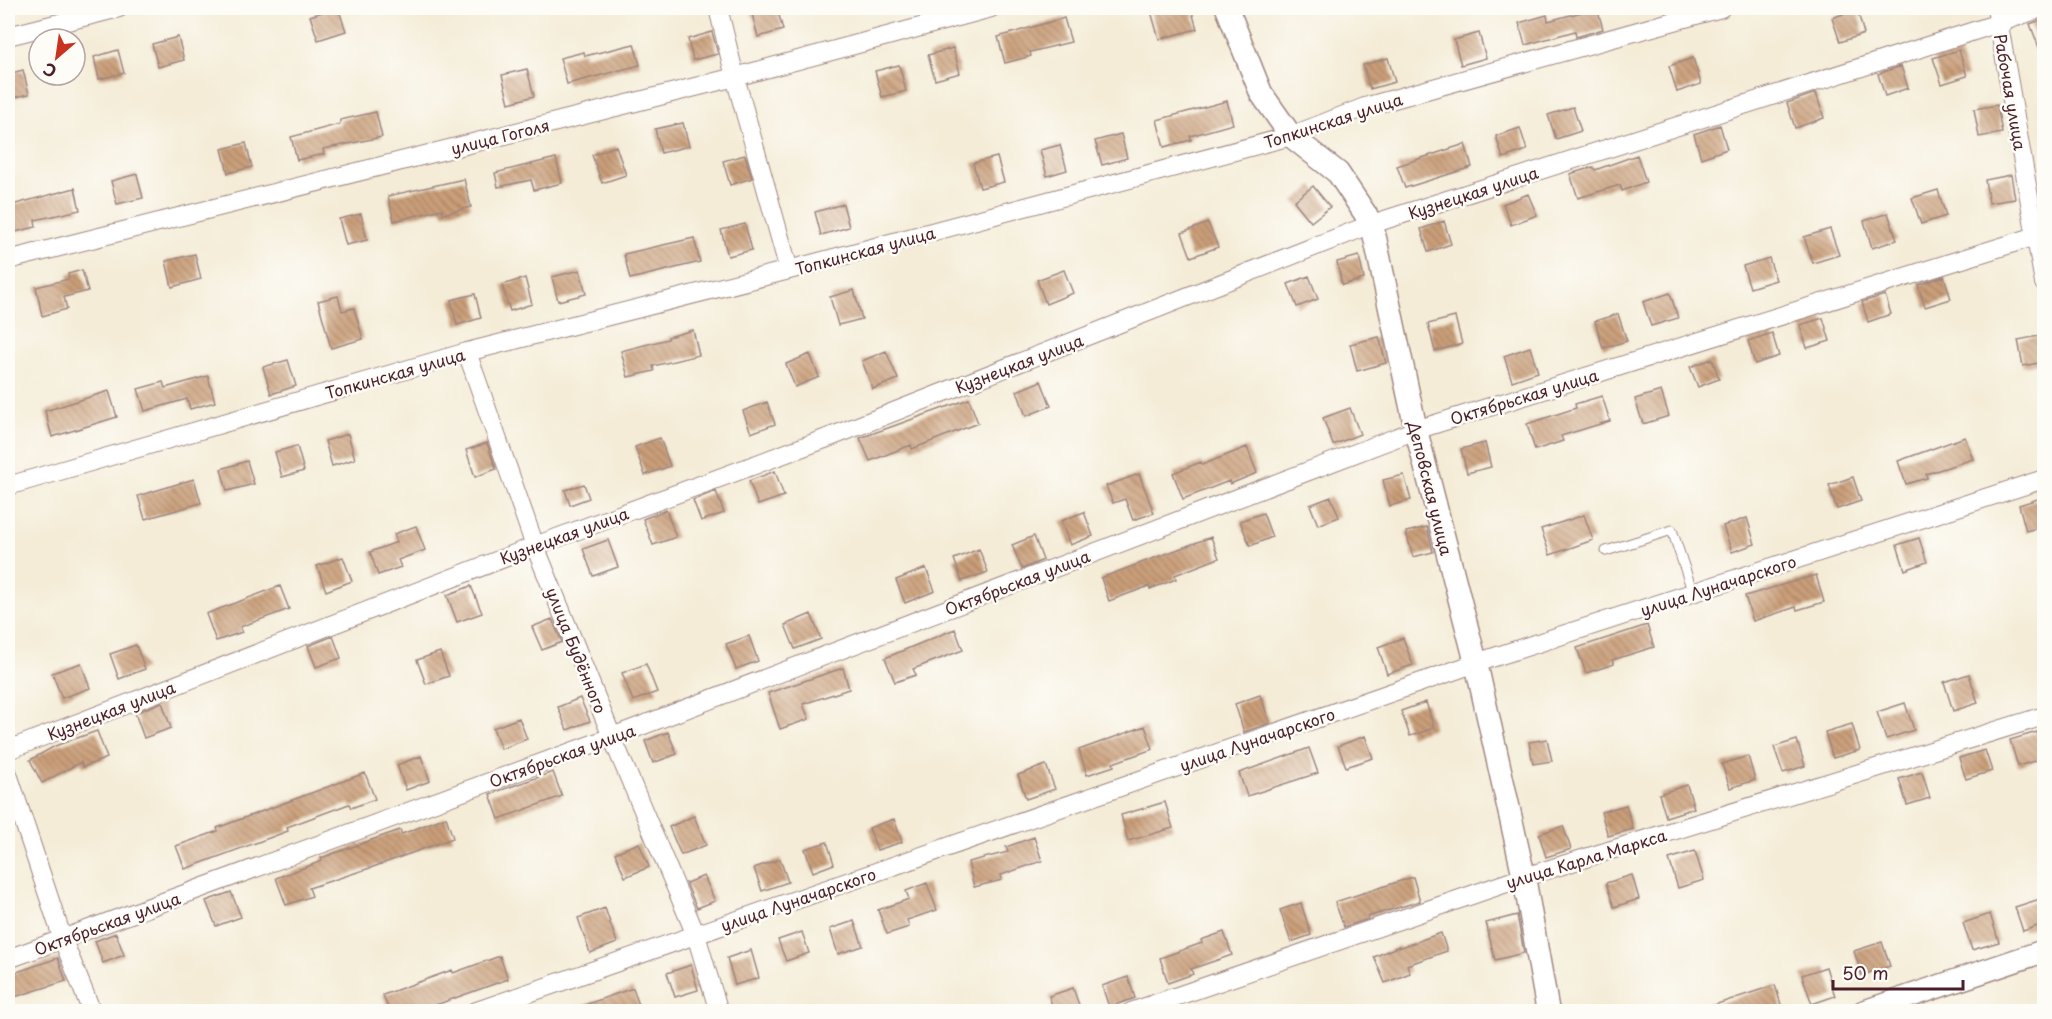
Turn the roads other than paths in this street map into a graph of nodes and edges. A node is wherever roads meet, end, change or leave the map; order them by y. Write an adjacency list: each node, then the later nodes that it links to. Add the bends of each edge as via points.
1 (119, 8): 8 (street)
2 (718, 8): 9 (street)
3 (991, 8): 9 (street, улица Гоголя)
4 (1227, 8): 10 (street, Деповская улица, via 1261,93)
5 (1721, 8): 10 (street, Топкинская улица, via 1365,107)
6 (2041, 8): 7 (street, Кузнецкая улица)
7 (1998, 15): 11 (street, Рабочая улица); 12 (street, Кузнецкая улица)
8 (8, 36)
9 (735, 77): 14 (street, улица Гоголя); 15 (street)
10 (1291, 136): 12 (street, Деповская улица, via 1338,173); 15 (street, Топкинская улица)
11 (2038, 211): 13 (street, Рабочая улица)
12 (1372, 224): 18 (street, Деповская улица); 21 (street, Кузнецкая улица, via 831,437)
13 (2036, 236): 16 (street, Рабочая улица); 18 (street, Октябрьская улица)
14 (8, 260)
15 (789, 270): 17 (street, Топкинская улица)
16 (2044, 283)
17 (467, 352): 20 (street, Топкинская улица); 21 (street, улица Будённого)
18 (1416, 430): 24 (street, Деповская улица); 26 (street, Октябрьская улица)
19 (2044, 478): 23 (street, улица Луначарского)
20 (8, 486)
21 (535, 546): 26 (street, улица Будённого); 27 (street, Кузнецкая улица)
22 (1606, 551): 23 (lane, via 1672,530)
23 (1693, 593): 24 (street, улица Луначарского)
24 (1476, 663): 29 (street, Деповская улица); 30 (street, улица Луначарского)
25 (2044, 716): 29 (street, улица Карла Маркса)
26 (612, 737): 30 (street, улица Будённого); 31 (street, Октябрьская улица)
27 (8, 750)
28 (8, 774): 31 (street)
29 (1524, 877): 37 (street, улица Карла Маркса); 38 (street, Деповская улица)
30 (696, 935): 35 (street, улица Луначарского); 36 (street, улица Будённого)
31 (63, 940): 33 (street, Октябрьская улица); 34 (street)
32 (2044, 951): 39 (street)
33 (8, 959)
34 (92, 1011)
35 (474, 1011)
36 (719, 1011)
37 (1131, 1011)
38 (1548, 1011)
39 (1863, 1011)

